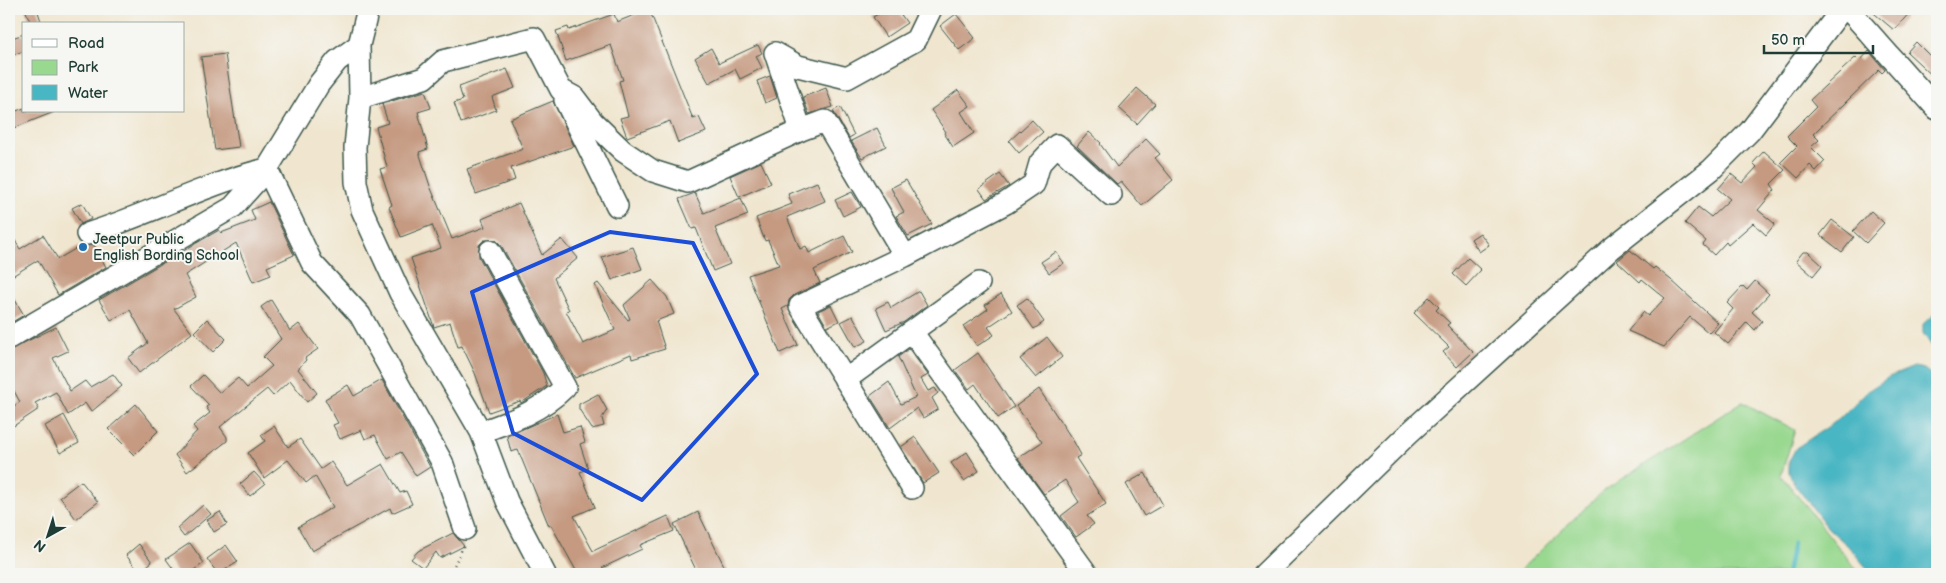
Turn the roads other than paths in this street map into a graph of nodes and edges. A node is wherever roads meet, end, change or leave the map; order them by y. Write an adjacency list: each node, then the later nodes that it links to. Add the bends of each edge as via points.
1 (368, 9): 5 (street)
2 (931, 9): 9 (street, via 916,40 848,78 798,66 775,53)
3 (1842, 9): 25 (street, via 1750,130 1711,170 1612,248 1408,433)
4 (1848, 9): 8 (street)
5 (359, 44): 7 (street); 10 (street, via 337,61 319,84)
6 (561, 90): 7 (street, via 534,38 442,60 424,78); 9 (street, via 574,98 623,151 653,171 688,182); 12 (street)
7 (360, 98): 20 (street, via 355,147 356,182 362,210 400,293)
8 (1937, 108)
9 (801, 130): 15 (street, via 825,121)
10 (267, 169): 13 (street, via 209,186 124,223); 18 (street, via 233,207); 22 (street, via 312,263 360,315 442,462)
11 (1111, 195): 15 (street, via 1057,145 1040,162 1034,184 1006,203)
12 (616, 206)
13 (87, 234)
14 (490, 251): 20 (street, via 565,387 551,401 526,415)
15 (905, 256): 19 (street, via 800,306)
16 (978, 284): 17 (street)
17 (912, 332): 19 (street); 24 (street)
18 (9, 338)
19 (845, 380): 21 (street)
20 (481, 432): 23 (street, via 508,501)
21 (912, 488)
22 (465, 529)
23 (545, 574)
24 (1087, 574)
25 (1264, 574)

